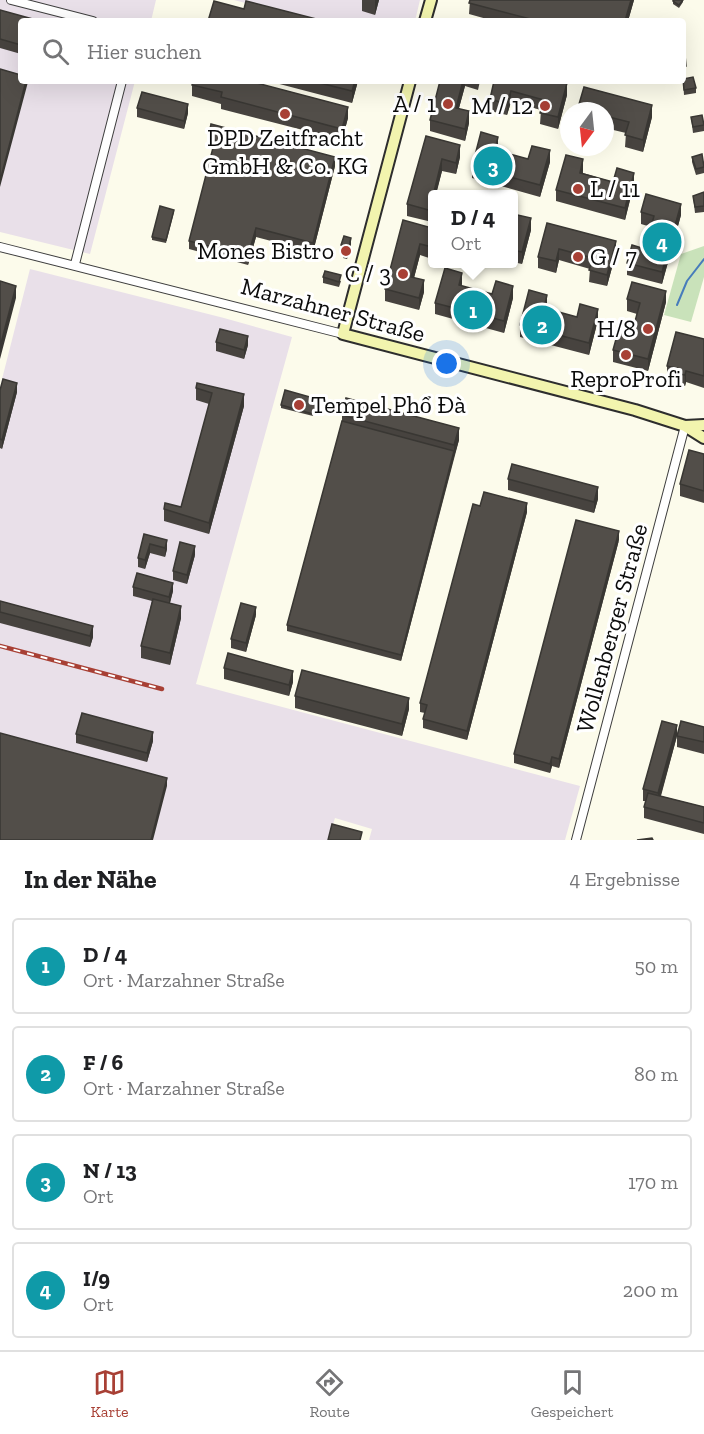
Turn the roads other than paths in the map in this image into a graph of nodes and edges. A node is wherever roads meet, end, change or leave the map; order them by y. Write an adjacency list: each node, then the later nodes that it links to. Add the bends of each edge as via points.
1 (11, 0): 3 (street)
2 (431, 0): 4 (street)
3 (81, 18)
4 (426, 18)
5 (121, 84): 8 (street)
6 (409, 84): 9 (street)
7 (0, 246): 8 (street, Marzahner Straße)
8 (75, 264): 9 (street, Marzahner Straße)
9 (343, 334): 11 (street, Marzahner Straße)
10 (704, 425): 11 (street, Marzahner Straße)
11 (685, 426): 12 (street, Marzahner Straße); 13 (street, Wollenberger Straße)
12 (704, 438)
13 (576, 840)

